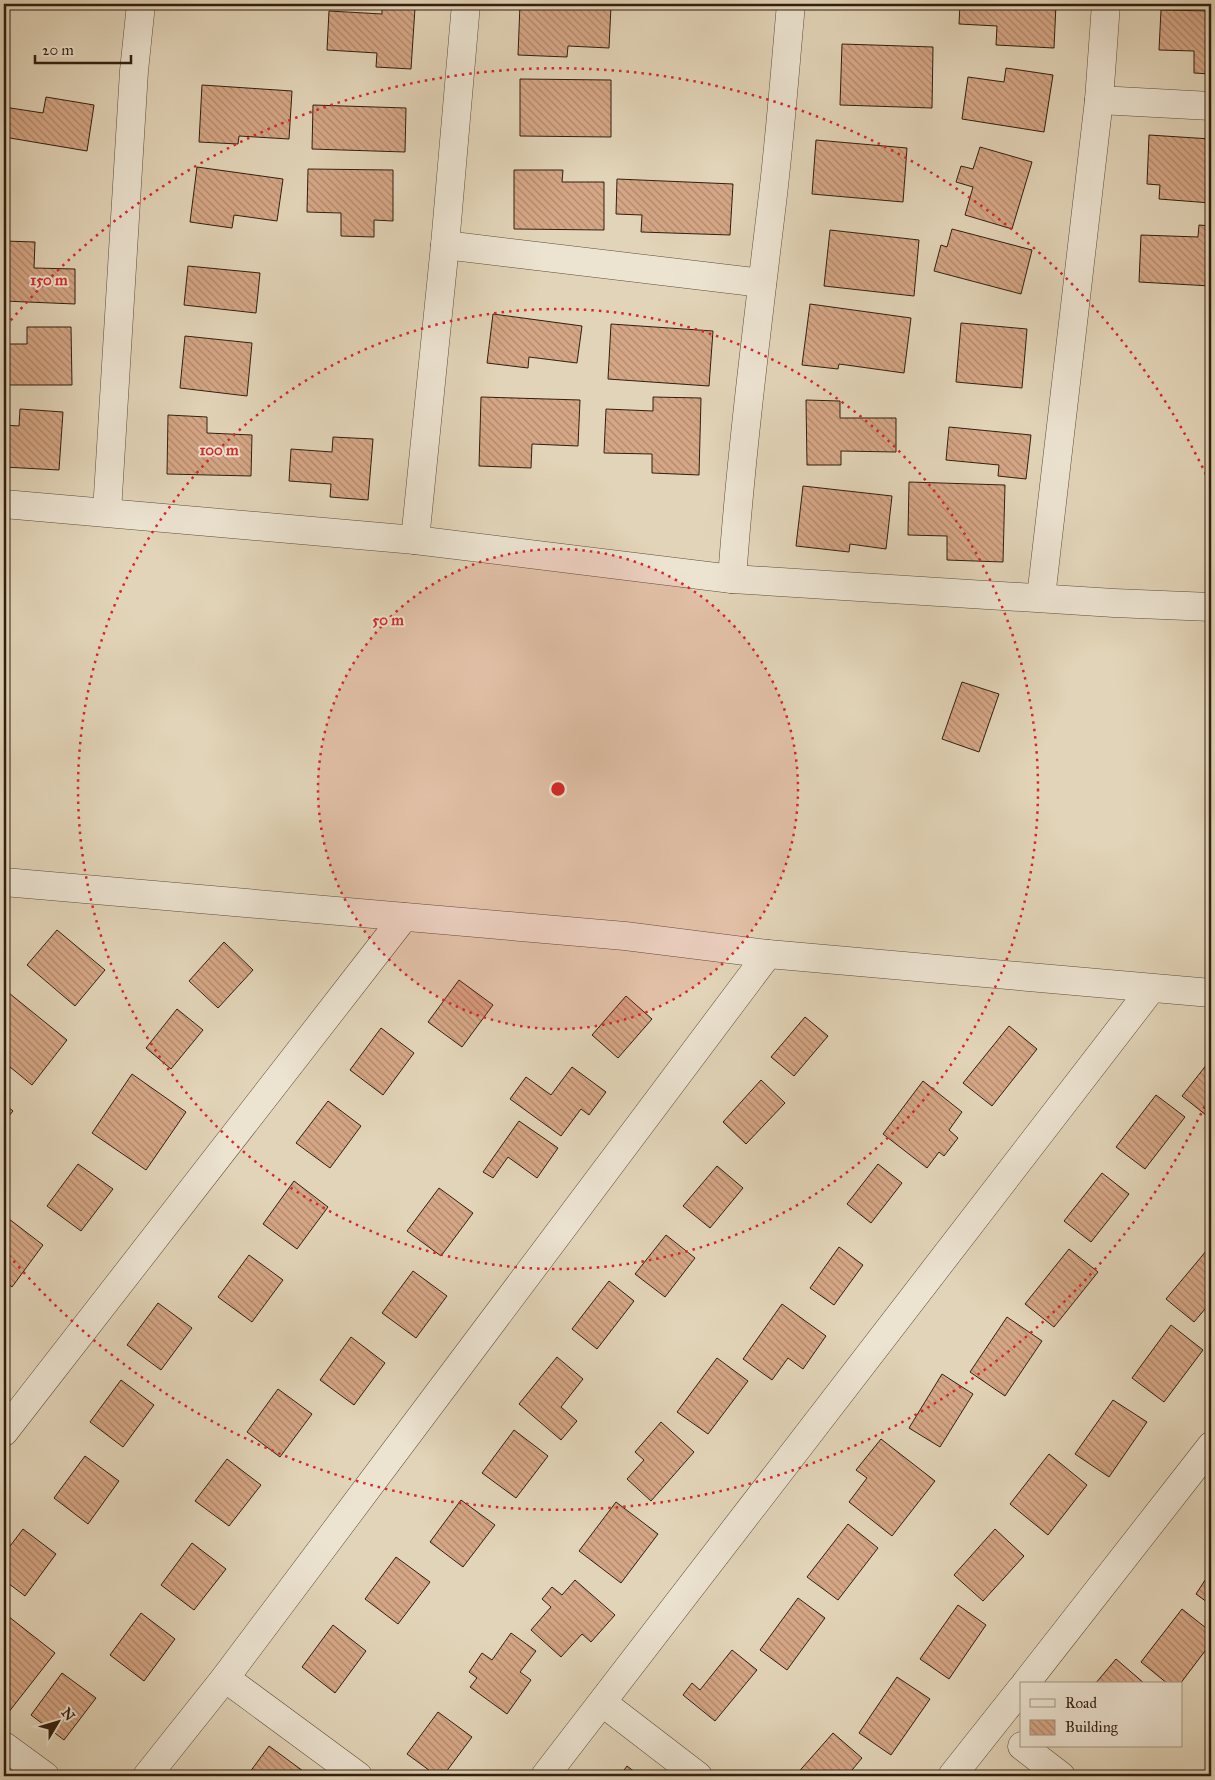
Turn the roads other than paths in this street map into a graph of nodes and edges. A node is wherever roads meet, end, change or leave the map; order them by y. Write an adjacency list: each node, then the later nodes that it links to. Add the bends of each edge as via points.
1 (141, 4): 10 (street, via 134,71)
2 (466, 4): 7 (street)
3 (792, 4): 8 (street)
4 (1106, 4): 5 (street)
5 (1099, 100): 6 (street); 13 (street)
6 (1211, 106)
7 (445, 245): 8 (street); 11 (street)
8 (762, 283): 12 (street)
9 (4, 504): 10 (street)
10 (107, 512): 11 (street)
11 (415, 540): 12 (street)
12 (732, 579): 13 (street)
13 (1041, 598): 14 (street)
14 (1211, 607)
15 (4, 882): 16 (street)
16 (404, 917): 17 (street, via 624,936); 20 (street)
17 (768, 954): 18 (street); 22 (street)
18 (1151, 989): 19 (street); 25 (street)
19 (1211, 993)
20 (4, 1432)
21 (1211, 1446): 23 (street)
22 (225, 1678): 31 (street); 32 (street)
23 (1027, 1682)
24 (1020, 1690): 26 (street)
25 (602, 1703): 33 (street); 34 (street)
26 (994, 1724): 27 (street); 35 (street)
27 (1020, 1744)
28 (4, 1746): 30 (street)
29 (1025, 1748): 36 (street)
30 (45, 1776)
31 (147, 1776)
32 (358, 1776)
33 (545, 1776)
34 (698, 1776)
35 (952, 1776)
36 (1061, 1776)

